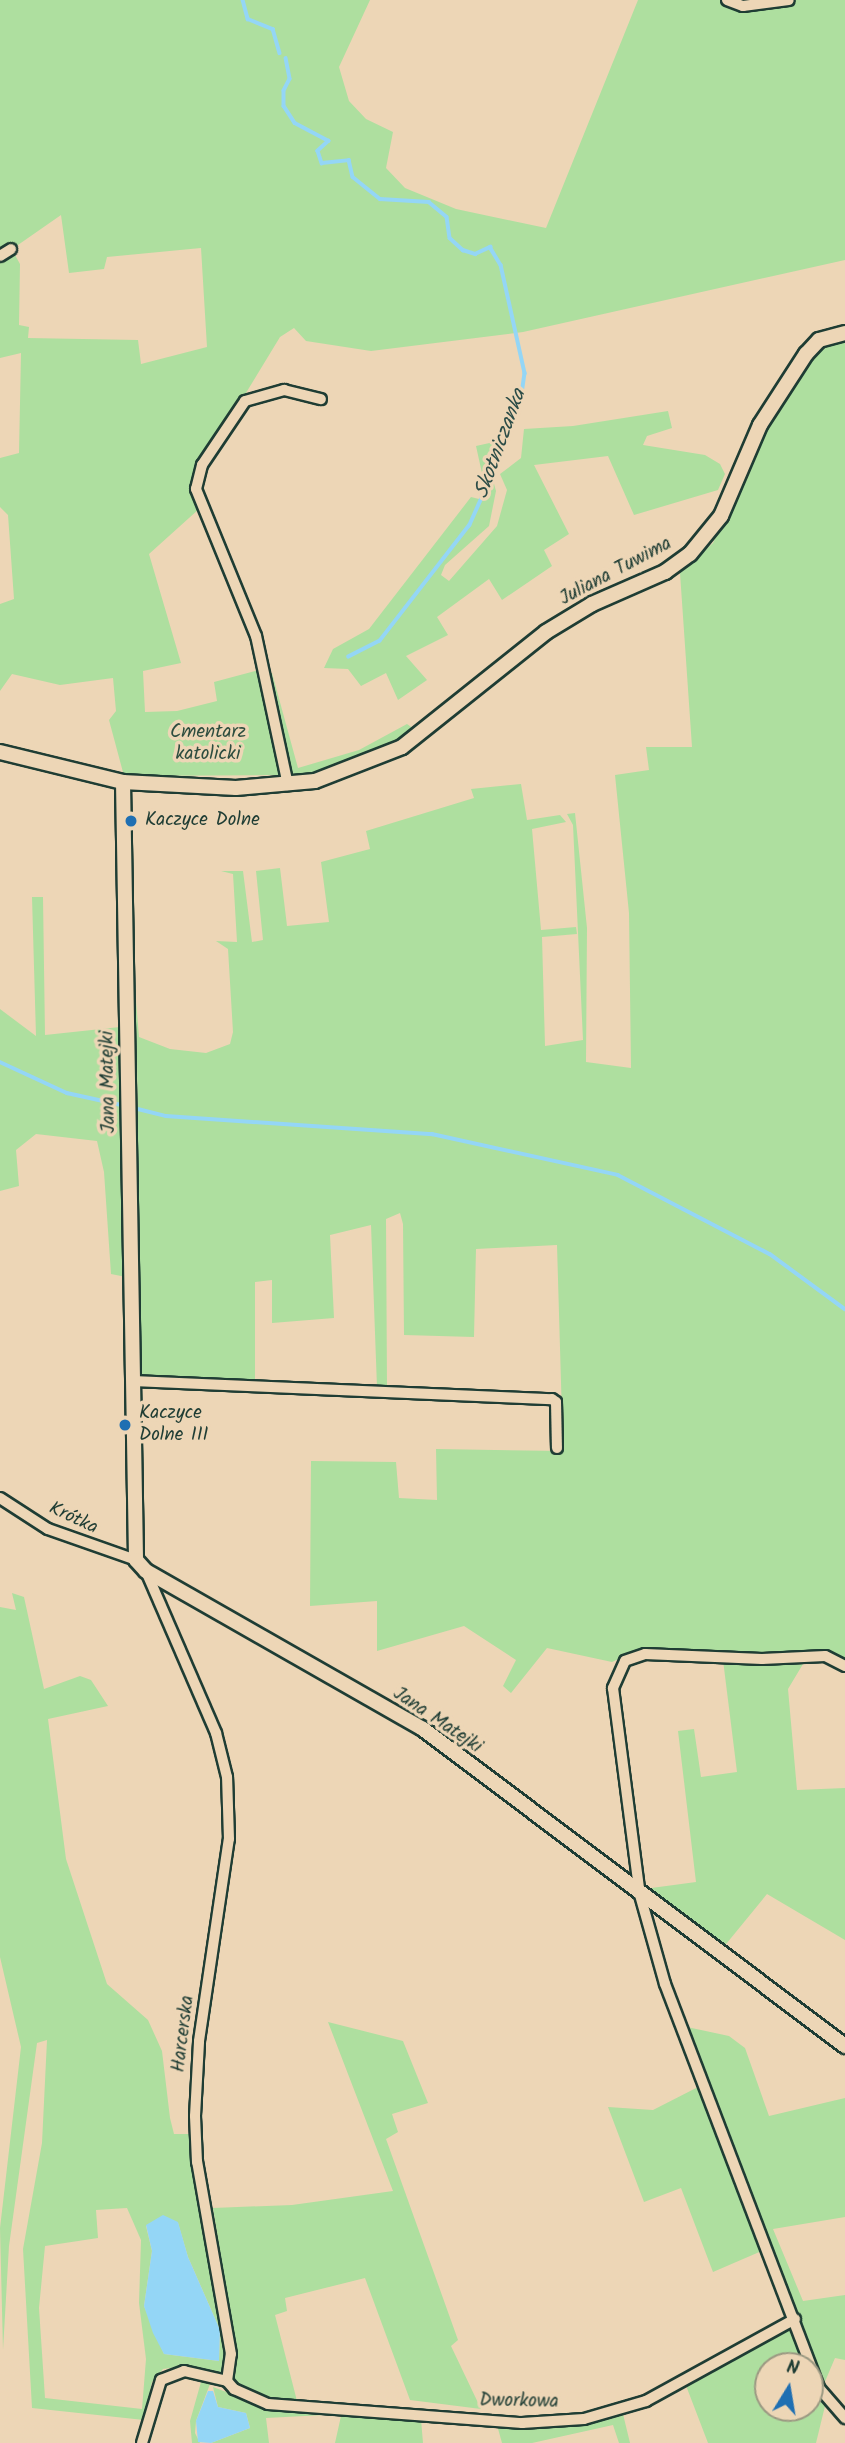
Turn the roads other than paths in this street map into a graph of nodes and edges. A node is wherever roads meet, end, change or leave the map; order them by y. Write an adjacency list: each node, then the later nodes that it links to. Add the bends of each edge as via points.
1 (727, 0): 2 (street, via 743,6)
2 (789, 0)
3 (11, 249): 4 (street)
4 (0, 256)
5 (845, 333): 9 (street, Juliana Tuwima, via 819,340 806,354 760,425 721,516 690,554 665,572 592,604 546,632 402,747 346,772)
6 (321, 399): 9 (street, via 284,390 245,401 202,465 196,489 256,636)
7 (0, 752): 8 (street, Juliana Tuwima)
8 (122, 782): 9 (street, Juliana Tuwima, via 213,788); 10 (street, Jana Matejki)
9 (288, 785)
10 (133, 1381): 11 (street, via 552,1399 556,1402); 13 (street, Jana Matejki)
11 (557, 1448)
12 (0, 1498): 13 (street, Krótka, via 48,1530)
13 (141, 1565): 15 (street, Jana Matejki, via 423,1729); 18 (street, Harcerska, via 216,1733 227,1777 228,1860 199,2041 195,2116 197,2162 231,2354)
14 (845, 1666): 15 (street, via 825,1656 762,1659 645,1654 625,1661 614,1688)
15 (640, 1895): 16 (street, Jana Matejki); 17 (street, via 665,1984)
16 (845, 2046)
17 (795, 2319): 18 (street, Dworkowa, via 646,2400 584,2419 523,2423 268,2404); 19 (street, via 818,2388)
18 (226, 2381): 20 (street, via 184,2371 168,2374 156,2388)
19 (845, 2418)
20 (142, 2443)

